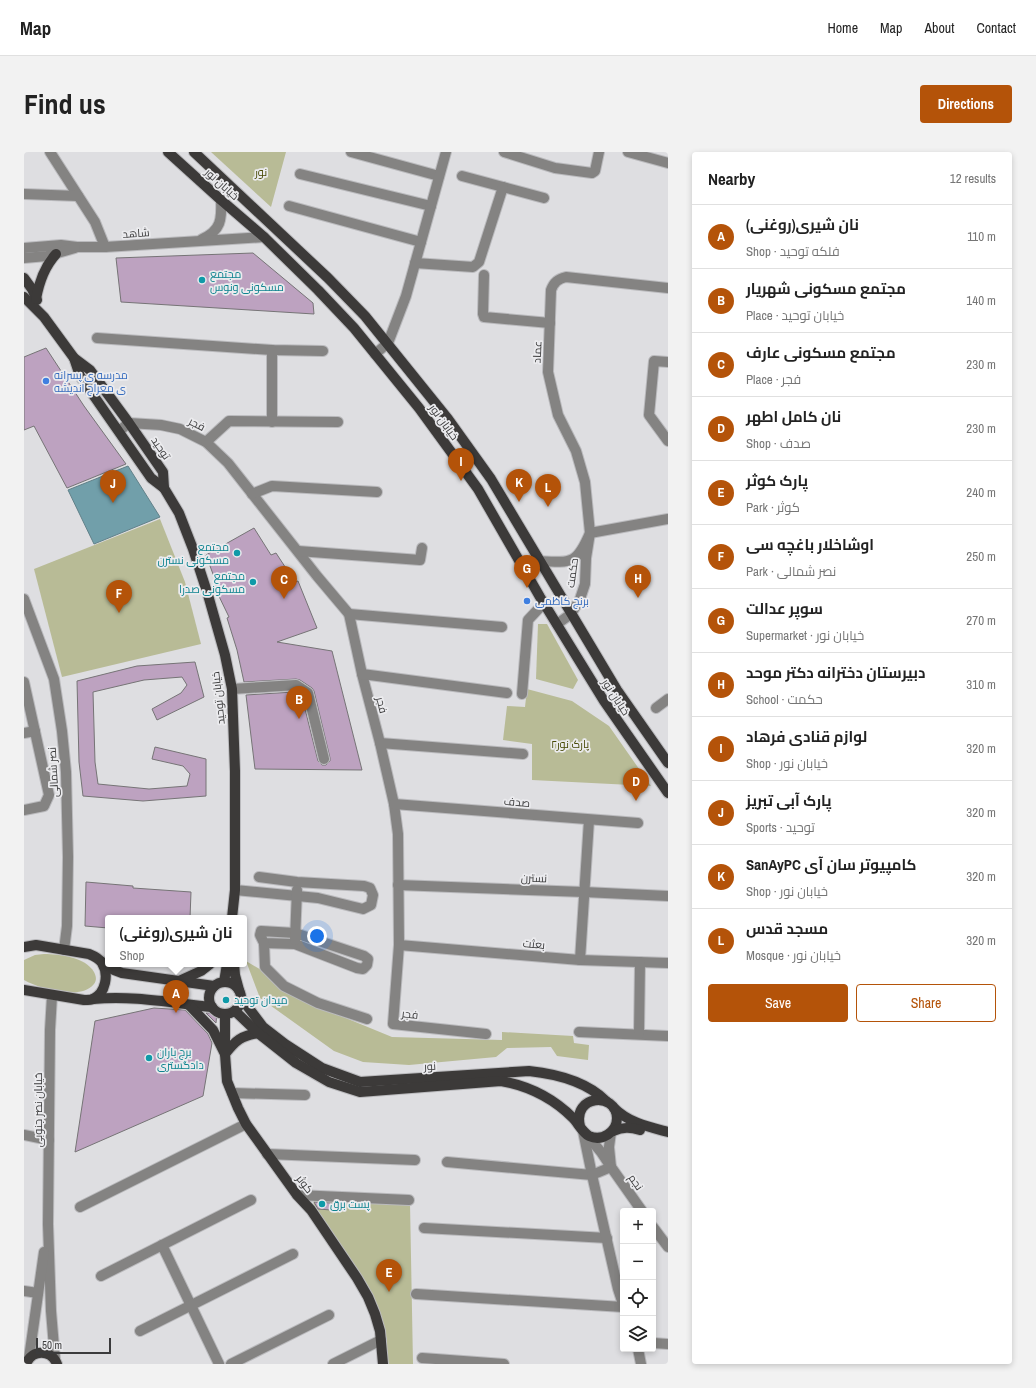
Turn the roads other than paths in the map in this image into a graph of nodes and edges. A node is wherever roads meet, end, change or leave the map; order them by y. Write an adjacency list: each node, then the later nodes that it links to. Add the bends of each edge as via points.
1 (50, 152): 15 (street)
2 (168, 152): 17 (main road, خیابان نور)
3 (194, 152): 37 (main road, خیابان نور, via 328,278)
4 (351, 152): 11 (street)
5 (446, 152): 11 (street)
6 (504, 152): 7 (street, via 555,168 592,173 595,171)
7 (599, 152)
8 (628, 152): 9 (street)
9 (668, 163)
10 (300, 174): 19 (street)
11 (440, 176): 19 (street)
12 (462, 176): 13 (street)
13 (503, 187): 16 (street); 28 (street, via 476,264 473,266)
14 (24, 194): 15 (street)
15 (78, 196): 24 (street, via 95,222)
16 (544, 198)
17 (221, 200): 20 (main road, خیابان نور); 21 (street, via 222,216 218,227 211,236)
18 (289, 206): 22 (street)
19 (431, 206): 22 (street)
20 (264, 237): 21 (street, شاهد); 40 (main road, خیابان نور, via 323,295)
21 (197, 241): 24 (street, شاهد)
22 (421, 242): 28 (street)
23 (77, 247): 24 (street, شاهد); 25 (street, شاهد, via 61,245); 26 (street, شاهد)
24 (105, 247)
25 (24, 248)
26 (56, 254): 27 (street, شاهد); 33 (main road, via 47,266)
27 (24, 258)
28 (415, 263): 37 (street, via 406,296)
29 (484, 274): 35 (street, via 484,317)
30 (24, 278): 33 (main road, توحید)
31 (668, 288): 35 (street, عماد, via 561,278 553,284 551,290)
32 (24, 297): 34 (main road, توحید)
33 (36, 299): 34 (main road, توحید)
34 (44, 317): 41 (main road, توحید)
35 (550, 322): 53 (street, عماد, via 548,372 558,414 576,451 585,482)
36 (97, 338): 38 (street)
37 (388, 343): 40 (street); 56 (main road, خیابان نور, via 491,479)
38 (272, 350): 39 (street); 43 (street)
39 (322, 351)
40 (375, 354): 58 (main road, خیابان نور, via 419,408 478,489)
41 (74, 358): 45 (main road, توحید, via 90,370); 46 (main road, توحید, via 80,376)
42 (668, 362): 47 (street, via 654,361 649,415)
43 (272, 422): 44 (street); 48 (street, via 229,421)
44 (338, 422)
45 (129, 423): 46 (street); 48 (street, فجر, via 180,429); 49 (main road, توحید, via 163,472)
46 (118, 431): 49 (main road, توحید, via 151,478)
47 (668, 441)
48 (206, 442): 51 (street, فجر, via 228,463)
49 (164, 488): 65 (main road, خیابان توحید, via 179,513 204,582)
50 (377, 492): 51 (street, via 272,486)
51 (252, 494): 55 (street, فجر)
52 (668, 519): 53 (street)
53 (590, 533): 56 (street, حکمت, via 577,557 562,563); 60 (street, حکمت, via 584,584 580,599)
54 (422, 548): 55 (street, via 420,560)
55 (298, 551): 59 (street, فجر)
56 (539, 561): 60 (main road, خیابان نور)
57 (24, 599): 92 (street, نصر شمالی, via 54,679 62,731 66,772 68,857)
58 (544, 603): 61 (main road, خیابان نور); 67 (street, via 528,620)
59 (349, 614): 62 (street); 63 (street, فجر)
60 (571, 614): 61 (street); 75 (main road, خیابان نور, via 617,690)
61 (557, 624): 76 (main road, خیابان نور, via 604,701)
62 (502, 627)
63 (362, 674): 66 (street); 72 (street, فجر)
64 (24, 682): 70 (street)
65 (232, 689): 74 (street, via 296,685 308,693); 84 (main road, خیابان توحید)
66 (507, 693)
67 (522, 694)
68 (668, 699): 69 (street)
69 (656, 708)
70 (35, 731): 71 (street); 78 (street, via 49,795 44,806)
71 (24, 734)
72 (380, 743): 73 (street); 77 (street, فجر)
73 (523, 754)
74 (324, 759)
75 (668, 763)
76 (668, 793)
77 (394, 804): 79 (street, صدف); 83 (street, فجر, via 398,834)
78 (24, 810)
79 (589, 820): 80 (street, صدف); 85 (street)
80 (638, 823)
81 (259, 877): 82 (street)
82 (297, 882): 86 (street); 86 (street, via 364,886 370,888 373,895 371,905 363,909 318,898)
83 (398, 886): 85 (street, نسترن); 90 (street, فجر)
84 (235, 890): 86 (street); 88 (main road, خیابان توحید)
85 (584, 892): 87 (street, نسترن); 93 (street)
86 (297, 896): 89 (street)
87 (668, 896)
88 (232, 915)
89 (295, 938): 89 (street, via 364,956 368,959 367,966 363,969 357,968); 111 (street, via 264,943 264,967 284,986 318,1003)
90 (399, 946): 93 (street, بعثت); 114 (street, فجر, via 393,1024)
91 (24, 947): 92 (main road, via 36,945)
92 (64, 950): 94 (main road, via 89,954)
93 (580, 960): 95 (street, بعثت)
94 (102, 962): 97 (main road); 107 (main road, via 106,980 102,991)
95 (640, 962): 96 (street, بعثت); 115 (street)
96 (668, 963)
97 (105, 964)
98 (110, 967): 102 (main road, via 122,973)
99 (206, 967): 102 (main road)
100 (226, 967): 103 (main road)
101 (234, 967): 105 (main road)
102 (178, 981): 103 (main road)
103 (219, 984): 105 (main road, via 230,983 236,986); 109 (main road, via 212,990 209,998)
104 (24, 990): 106 (main road)
105 (241, 995): 110 (main road, via 238,1008); 112 (main road)
106 (52, 996): 107 (main road); 127 (street, خیابان نصر جنوبی)
107 (93, 999): 108 (main road, via 119,997)
108 (189, 1005): 109 (main road); 117 (main road, via 213,1030)
109 (212, 1007): 110 (main road, via 217,1012)
110 (230, 1013): 112 (main road); 117 (main road, کوثر)
111 (367, 1019)
112 (261, 1030): 117 (main road, via 240,1038); 120 (main road, نور, via 322,1068 360,1082 529,1071 576,1082); 122 (main road, نور, via 296,1063 329,1082 360,1092 500,1082 519,1084 554,1101)
113 (579, 1032): 115 (street)
114 (486, 1034)
115 (639, 1034): 116 (street)
116 (668, 1036)
117 (225, 1054): 118 (main road, کوثر, via 227,1081)
118 (232, 1093): 119 (street); 121 (main road, کوثر)
119 (305, 1096)
120 (609, 1103): 122 (main road, via 595,1100 584,1105 579,1115); 123 (main road, via 617,1117); 124 (main road, نور, via 632,1122)
121 (246, 1124): 128 (main road, کوثر); 136 (street)
122 (583, 1130): 123 (main road, via 595,1138 602,1138); 131 (street, نجم); 132 (street)
123 (612, 1131): 126 (main road, via 631,1127); 131 (street, via 609,1147)
124 (668, 1132)
125 (24, 1135): 127 (street)
126 (668, 1139)
127 (50, 1140): 138 (street, خیابان نصر جنوبی)
128 (267, 1154): 129 (street); 133 (main road, کوثر)
129 (415, 1160)
130 (447, 1162): 132 (street)
131 (611, 1167): 132 (street); 137 (street, نجم)
132 (592, 1175): 141 (street)
133 (297, 1195): 135 (street); 154 (main road, کوثر, via 311,1210 362,1288 375,1314)
134 (250, 1200): 142 (street)
135 (409, 1200)
136 (80, 1207)
137 (640, 1208)
138 (48, 1224): 147 (street, خیابان نصر جنوبی); 160 (street, خیابان نصر جنوبی, via 51,1311)
139 (424, 1228): 141 (street)
140 (656, 1231): 143 (street)
141 (607, 1238): 149 (street)
142 (162, 1245): 145 (street); 150 (street)
143 (668, 1247)
144 (293, 1254): 150 (street)
145 (101, 1276)
146 (24, 1291): 147 (street)
147 (38, 1292): 159 (street, خیابان نصر جنوبی)
148 (416, 1294): 151 (street)
149 (620, 1295)
150 (191, 1306): 153 (street); 161 (street)
151 (620, 1307)
152 (329, 1315): 162 (street)
153 (140, 1331)
154 (381, 1340): 163 (street); 164 (main road, کوثر)
155 (656, 1343): 156 (street)
156 (668, 1344)
157 (639, 1352): 166 (street)
158 (422, 1358): 165 (street)
159 (26, 1362): 160 (main road, via 34,1354 46,1352)
160 (56, 1362)
161 (219, 1364)
162 (232, 1364)
163 (333, 1364)
164 (384, 1364)
165 (504, 1364)
166 (641, 1364)

